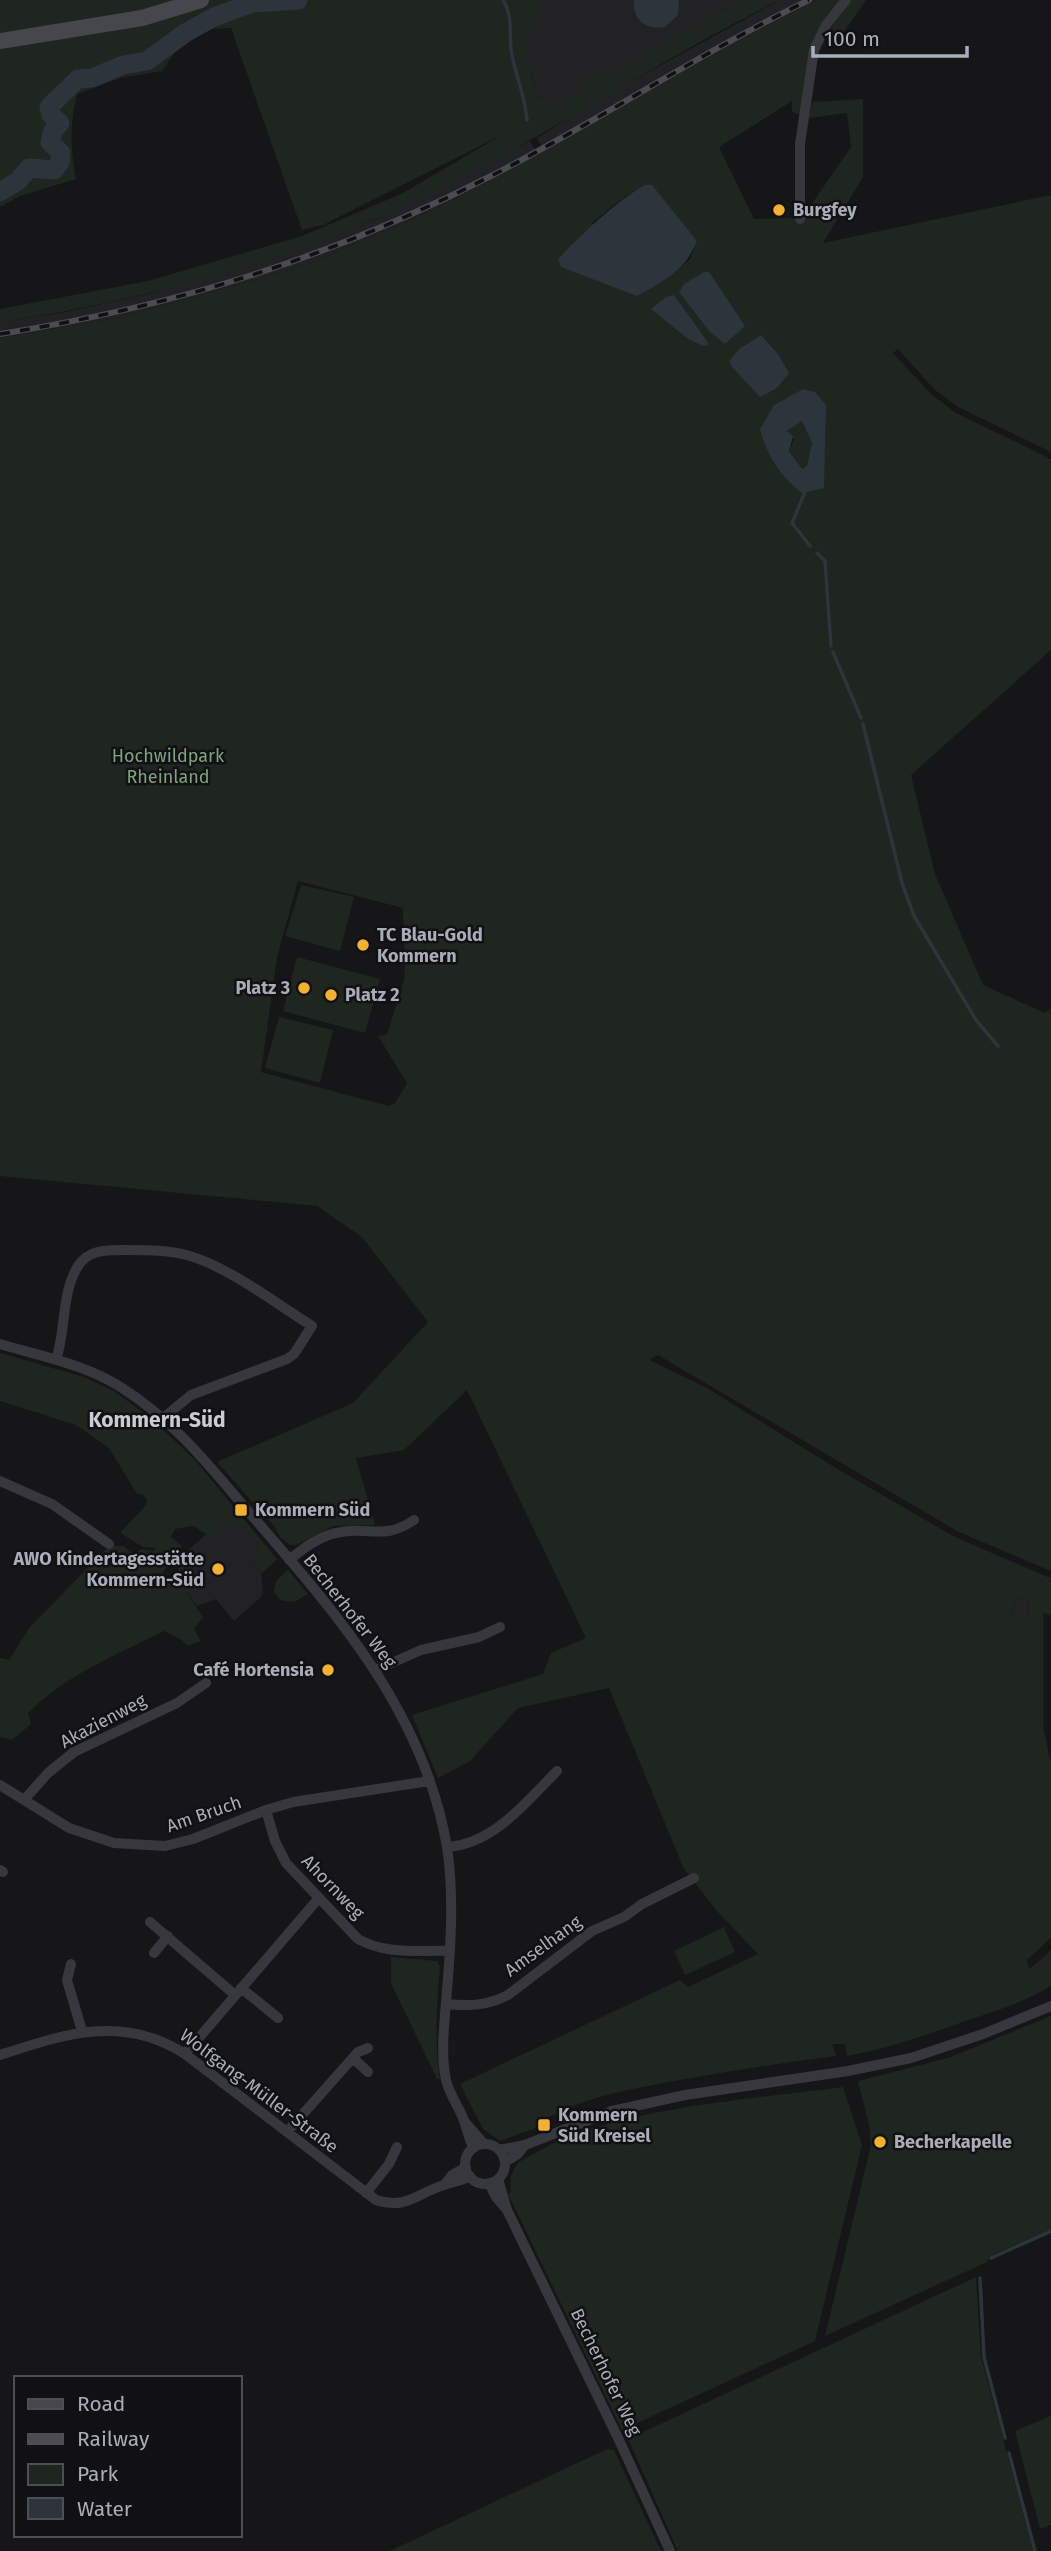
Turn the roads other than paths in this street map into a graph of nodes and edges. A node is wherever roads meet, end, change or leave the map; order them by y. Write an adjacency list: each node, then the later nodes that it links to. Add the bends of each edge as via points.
1 (201, 0): 3 (main road, via 142,18)
2 (846, 0): 4 (street, via 814,50 800,144)
3 (0, 41)
4 (800, 219)
5 (0, 1344): 6 (street, Becherhofer Weg)
6 (56, 1360): 7 (street, Becherhofer Weg, via 118,1385); 7 (street, via 69,1287 78,1265 100,1250 192,1256 312,1326 287,1359 191,1395)
7 (163, 1418): 11 (street, Becherhofer Weg, via 203,1456)
8 (0, 1481): 10 (street, via 52,1504)
9 (414, 1520): 11 (street, via 398,1531 342,1531 320,1537)
10 (109, 1544)
11 (289, 1560): 13 (street, Becherhofer Weg)
12 (500, 1627): 13 (street, via 479,1637 421,1650)
13 (376, 1670): 16 (street, Becherhofer Weg, via 419,1751)
14 (206, 1683): 18 (street, Akazienweg, via 177,1703 74,1752)
15 (557, 1771): 20 (street, via 485,1837)
16 (429, 1781): 19 (street, Am Bruch); 20 (street, Becherhofer Weg)
17 (0, 1785): 18 (street, Am Bruch)
18 (24, 1800): 19 (street, Am Bruch, via 69,1828 114,1843 165,1846)
19 (266, 1810): 22 (street, Ahornweg, via 286,1863)
20 (447, 1847): 25 (street, Becherhofer Weg)
21 (694, 1878): 29 (street, Amselhang, via 592,1931 508,1995 478,2006)
22 (318, 1899): 25 (street, Ahornweg, via 367,1944 388,1950); 28 (street)
23 (150, 1922): 24 (street)
24 (167, 1936): 26 (street); 28 (street)
25 (450, 1951): 29 (street, Becherhofer Weg)
26 (154, 1953)
27 (71, 1964): 32 (street, via 66,1980)
28 (238, 1991): 31 (street); 35 (street)
29 (446, 2004): 40 (street, Becherhofer Weg, via 446,2078)
30 (1051, 2006): 39 (street, via 911,2057 612,2111)
31 (278, 2018)
32 (82, 2031): 34 (street, Wolfgang-Müller-Straße); 35 (street, Wolfgang-Müller-Straße, via 128,2031 155,2038)
33 (368, 2048): 36 (street)
34 (0, 2054)
35 (184, 2054): 38 (street, Wolfgang-Müller-Straße)
36 (352, 2058): 37 (street); 38 (street)
37 (369, 2072)
38 (287, 2133): 46 (street, Wolfgang-Müller-Straße)
39 (525, 2145): 42 (street); 43 (street)
40 (479, 2146): 42 (street); 44 (street, via 467,2156)
41 (397, 2147): 46 (street)
42 (499, 2150): 43 (street)
43 (505, 2162): 45 (street)
44 (468, 2171): 45 (street, via 479,2182); 46 (street, Wolfgang-Müller-Straße, via 452,2175 445,2184 405,2203 389,2204)
45 (494, 2181): 47 (street, Becherhofer Weg, via 496,2197 508,2210)
46 (366, 2193)
47 (670, 2551)

